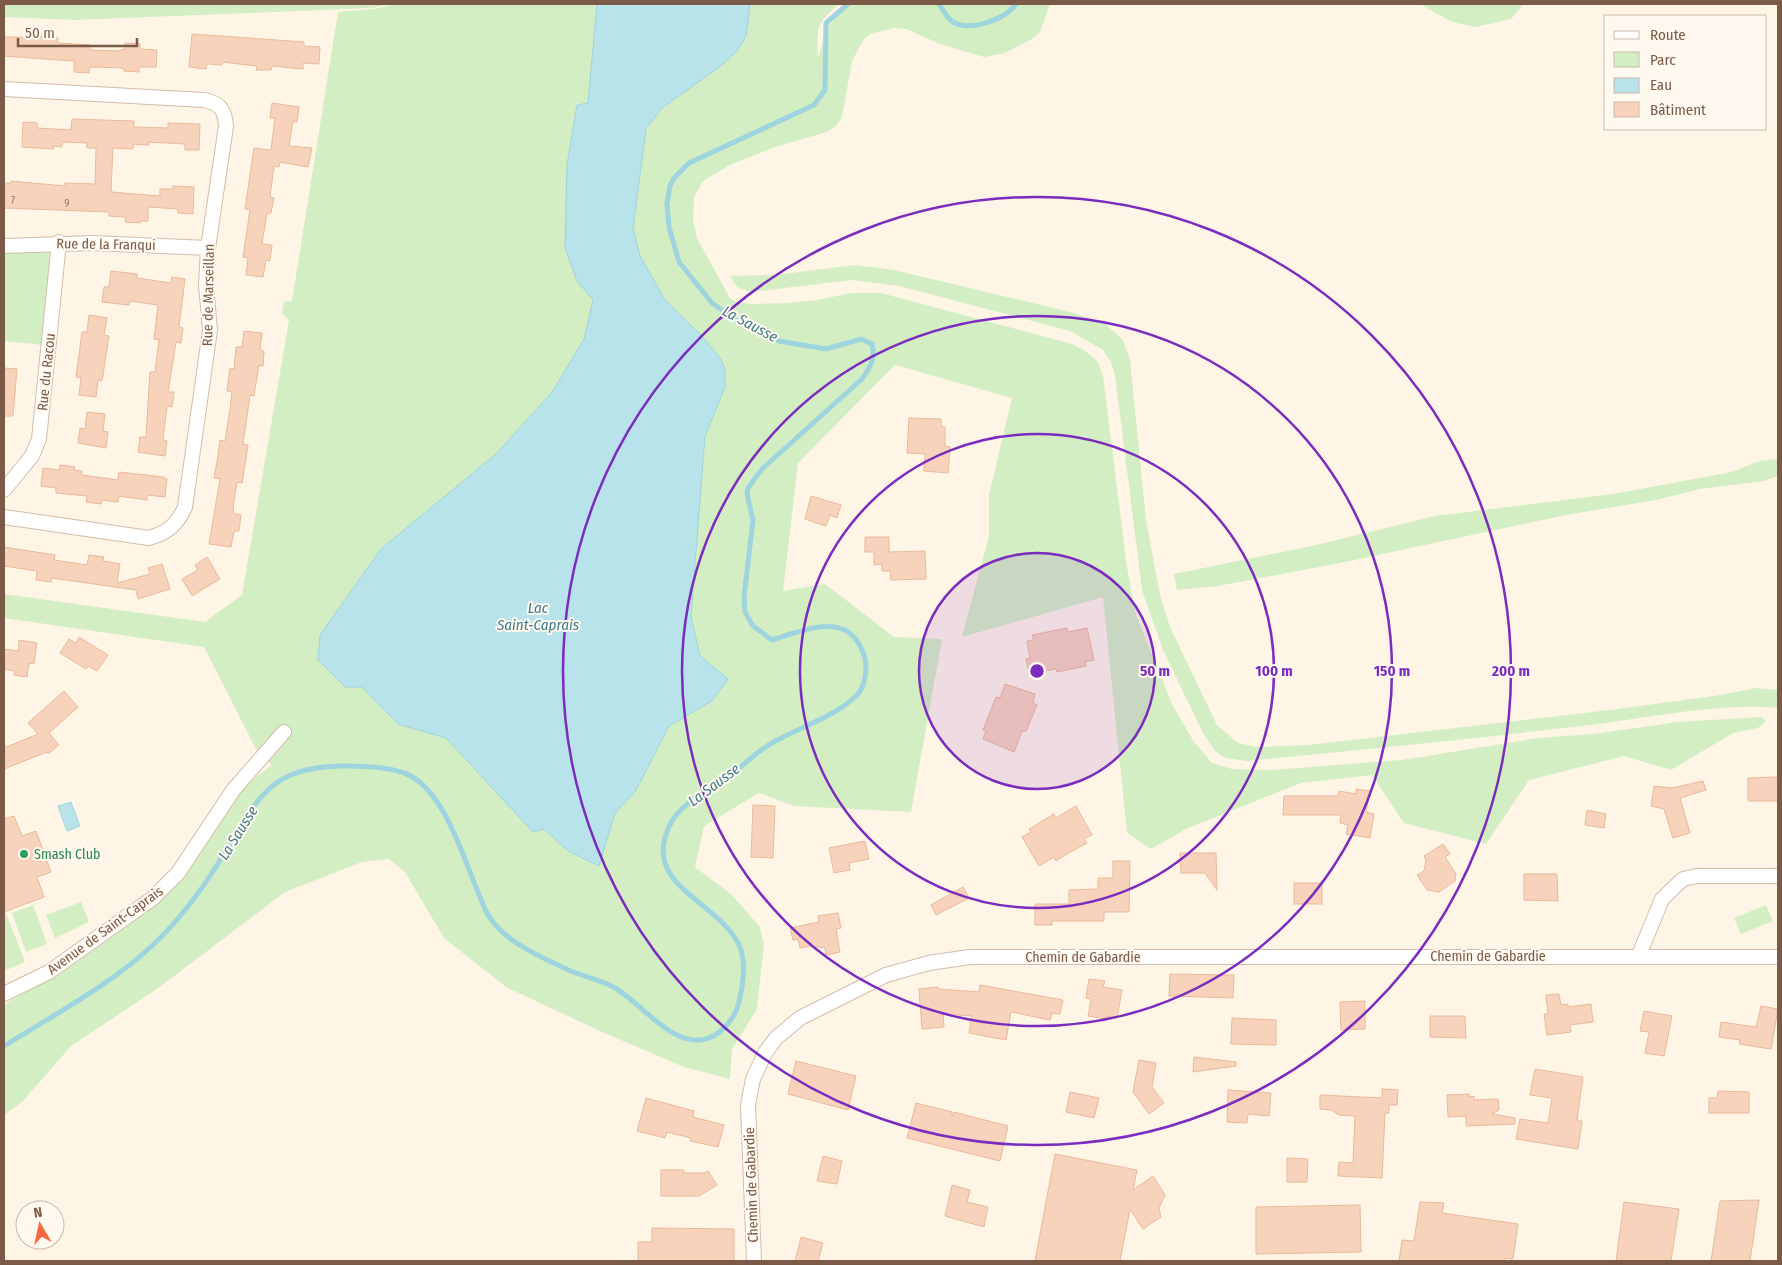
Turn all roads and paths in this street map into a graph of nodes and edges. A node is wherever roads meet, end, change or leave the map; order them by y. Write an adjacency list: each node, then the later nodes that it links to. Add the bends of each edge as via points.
1 (4, 89): 4 (street, Rue de Marseillan, via 204,100 220,106 226,126)
2 (59, 242): 3 (street, Rue de la Franqui); 4 (street, Rue de la Franqui); 5 (street, Rue du Racou, via 39,439 32,456)
3 (4, 246)
4 (208, 248): 6 (street, Rue de Marseillan, via 206,285 210,330 184,508 177,522 166,532 149,538)
5 (4, 490)
6 (4, 517)
7 (284, 732): 11 (street, Avenue de Saint-Caprais, via 234,789 178,873 153,898 49,972)
8 (1778, 876): 9 (street, via 1698,876 1683,879 1662,899)
9 (1639, 956): 10 (street, Chemin de Gabardie); 12 (street, Chemin de Gabardie, via 970,957 928,963 886,975 800,1018 776,1038 759,1065 748,1105)
10 (1778, 957)
11 (4, 994)
12 (754, 1261)

